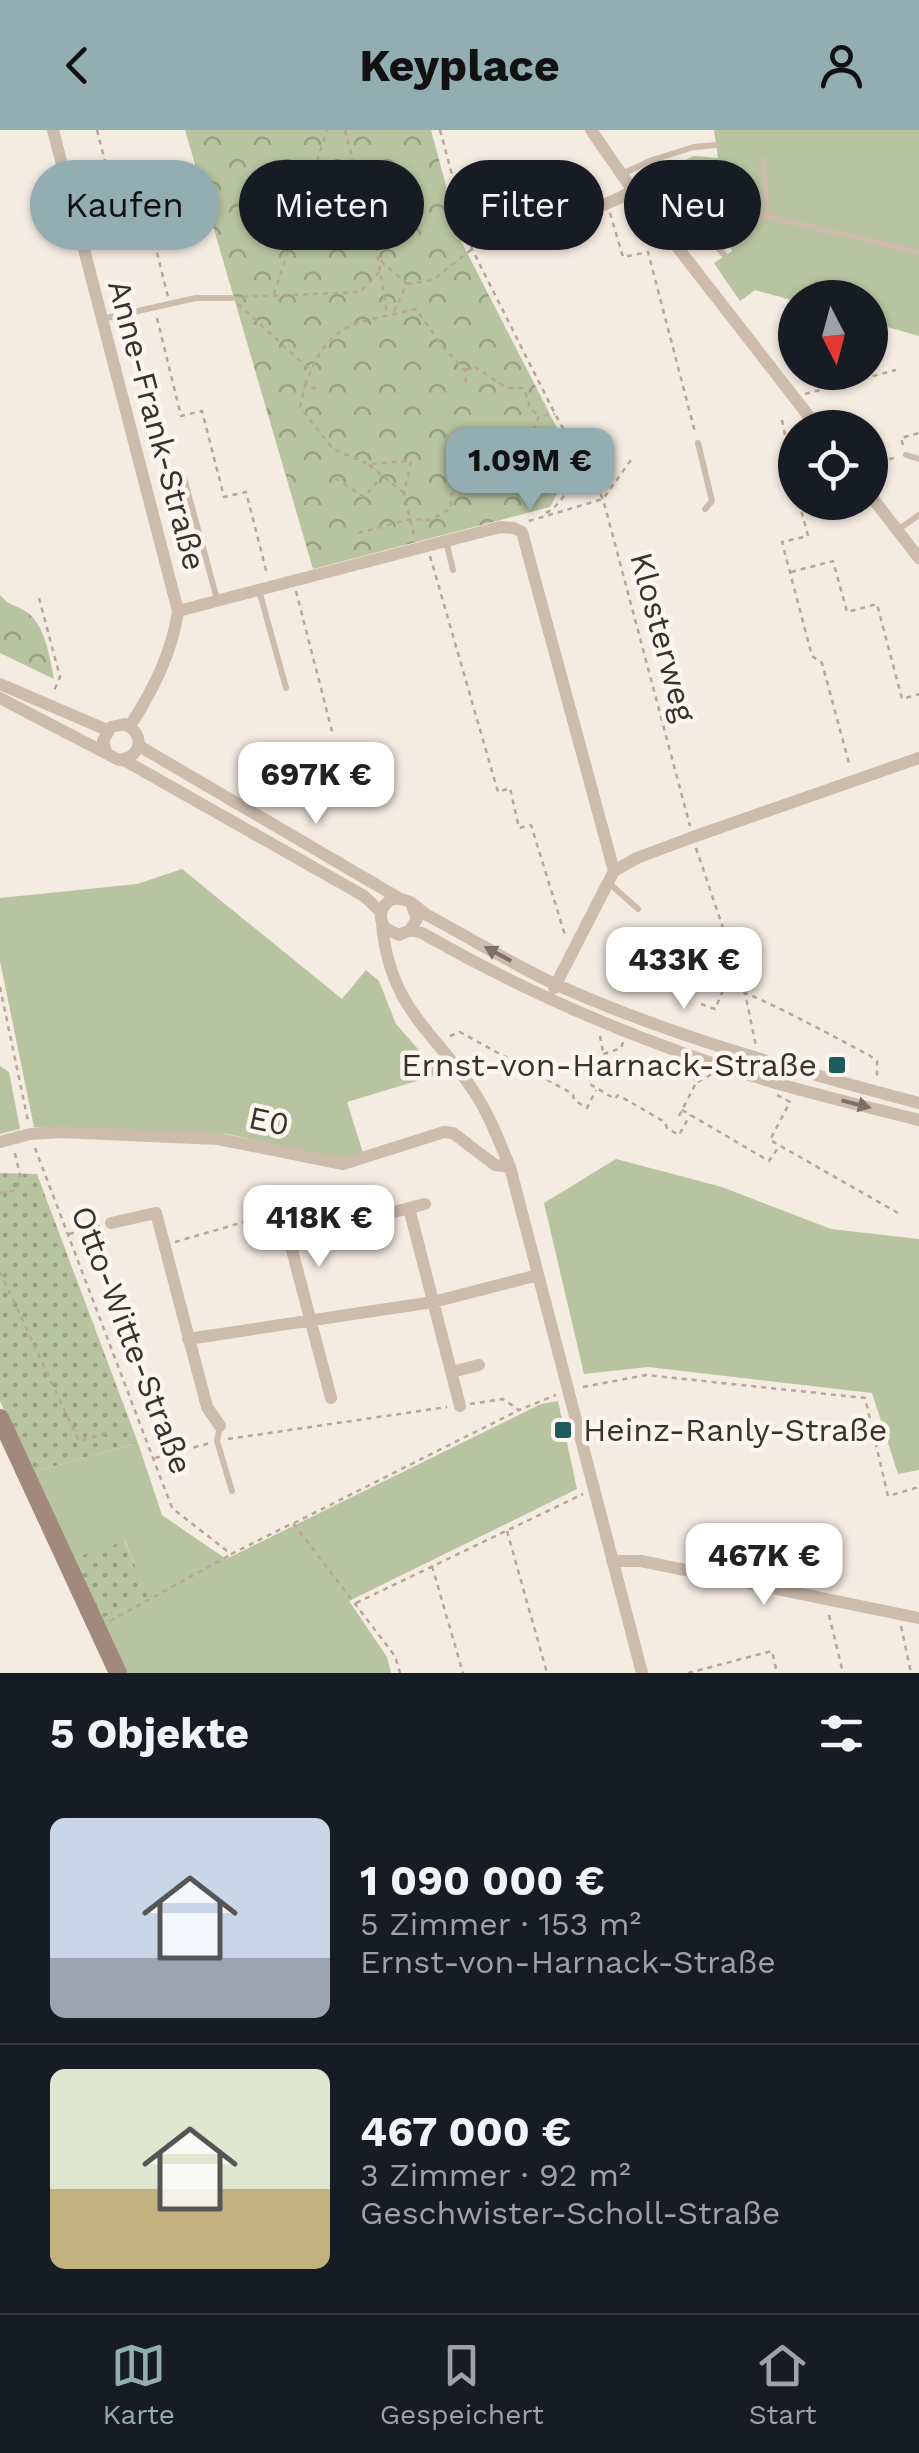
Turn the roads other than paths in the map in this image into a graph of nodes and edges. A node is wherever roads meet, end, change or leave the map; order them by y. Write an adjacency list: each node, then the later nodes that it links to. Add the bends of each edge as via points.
1 (54, 130): 15 (street, Anne-Frank-Straße)
2 (591, 130): 6 (street)
3 (716, 144): 4 (lane)
4 (652, 160)
5 (763, 160): 9 (lane)
6 (622, 174): 7 (street)
7 (624, 177)
8 (761, 214): 9 (lane)
9 (768, 216): 12 (lane)
10 (679, 250): 16 (street)
11 (720, 250): 13 (lane)
12 (919, 252)
13 (725, 256)
14 (232, 298): 15 (lane, via 196,298)
15 (101, 320): 31 (street, Anne-Frank-Straße)
16 (804, 410)
17 (698, 443): 21 (lane, via 712,502)
18 (906, 454): 19 (lane)
19 (919, 459)
20 (184, 478): 30 (lane)
21 (705, 509)
22 (919, 516): 24 (lane)
23 (888, 518): 24 (street)
24 (898, 530): 26 (street)
25 (446, 540): 28 (lane); 29 (street); 41 (street, via 500,527 524,536)
26 (914, 541): 27 (street)
27 (919, 558)
28 (453, 570)
29 (264, 588): 30 (street); 33 (lane)
30 (217, 600): 31 (street)
31 (178, 611): 35 (street, Anne-Frank-Straße, via 160,673)
32 (0, 684): 36 (street)
33 (286, 688)
34 (0, 698): 38 (street)
35 (130, 726): 36 (street); 37 (street)
36 (107, 730): 38 (street)
37 (139, 746): 40 (street); 42 (street)
38 (106, 752): 40 (street)
39 (919, 758): 41 (street, via 637,858)
40 (124, 760): 44 (street, via 364,896)
41 (612, 877): 43 (lane); 46 (street)
42 (406, 900): 44 (street, via 388,902); 45 (street, via 417,915); 46 (street, one-way to 42)
43 (638, 909)
44 (381, 918): 45 (street, via 394,934); 47 (street)
45 (407, 932): 47 (street, via 396,953); 48 (street, via 422,933)
46 (556, 984): 48 (street); 49 (street, via 693,1039)
47 (399, 989): 52 (street, via 472,1089)
48 (548, 1000): 50 (street, one-way to 50, via 780,1084)
49 (919, 1102)
50 (919, 1120)
51 (6, 1141): 52 (street, E0, via 60,1132 218,1139 344,1164 444,1132)
52 (510, 1168): 60 (street)
53 (425, 1204): 55 (street)
54 (297, 1208): 56 (street)
55 (409, 1208): 57 (street); 61 (street)
56 (282, 1212): 58 (street); 62 (street)
57 (387, 1214)
58 (255, 1219)
59 (110, 1224): 63 (street, via 163,1211 164,1245)
60 (538, 1275): 61 (street); 71 (street)
61 (433, 1302): 62 (street); 65 (street)
62 (309, 1321): 63 (street); 66 (street)
63 (188, 1339): 69 (street, via 207,1407)
64 (479, 1366): 65 (street)
65 (452, 1372): 67 (street)
66 (331, 1398)
67 (460, 1406)
68 (0, 1418): 73 (main road)
69 (220, 1426): 70 (lane, via 217,1440)
70 (232, 1491)
71 (612, 1561): 72 (street, via 642,1561); 74 (street)
72 (919, 1618)
73 (118, 1673)
74 (642, 1673)

